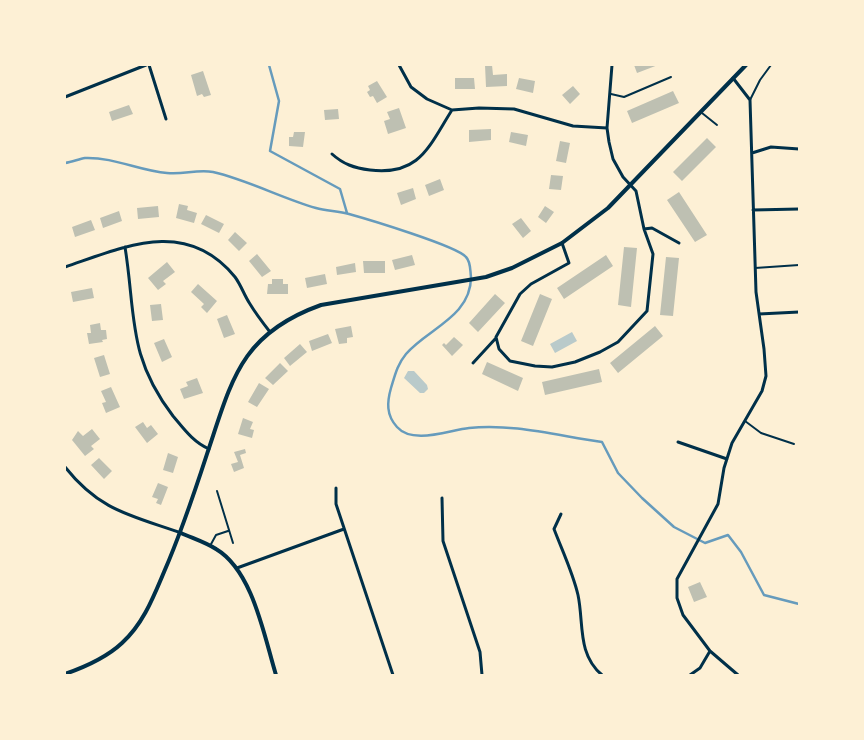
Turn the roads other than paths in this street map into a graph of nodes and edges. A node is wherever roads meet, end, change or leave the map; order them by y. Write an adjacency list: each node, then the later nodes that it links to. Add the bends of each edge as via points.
1 (147, 65): 9 (street); 13 (street)
2 (399, 65): 11 (street, via 411,87 427,99)
3 (612, 65): 8 (street)
4 (746, 65): 7 (street)
5 (771, 65): 10 (lane)
6 (670, 77): 8 (lane, via 624,97)
7 (733, 78): 10 (street); 12 (street)
8 (609, 93): 15 (street)
9 (65, 97)
10 (750, 100): 17 (street)
11 (452, 110): 15 (street, via 514,109 573,126); 18 (street, via 423,155 408,167 390,171 358,168 347,165)
12 (701, 112): 14 (lane); 19 (street)
13 (166, 120)
14 (717, 125)
15 (607, 128): 19 (street, via 614,159)
16 (799, 149): 17 (street, via 771,147)
17 (752, 153): 21 (street)
18 (332, 154)
19 (630, 184): 22 (street, via 636,192); 23 (street, via 595,219)
20 (799, 209): 21 (street)
21 (753, 210): 28 (street)
22 (644, 229): 24 (street, via 652,228); 32 (street, via 653,254 648,311 618,342 575,362 552,367 510,361 499,349)
23 (562, 243): 31 (street, via 486,277 321,305 298,314); 32 (street, via 569,263 531,284 520,294)
24 (678, 243)
25 (125, 247): 27 (street); 31 (street, via 154,241 175,242 213,256 235,278); 37 (street, via 130,274 132,324 152,387 182,428 198,444)
26 (799, 265): 28 (lane)
27 (65, 267)
28 (755, 268): 30 (street)
29 (799, 312): 30 (street)
30 (759, 314): 34 (street, via 766,376 762,391)
31 (270, 332): 37 (street, via 236,372)
32 (496, 337): 33 (street)
33 (473, 363)
34 (745, 421): 36 (lane, via 761,433); 38 (street)
35 (678, 442): 38 (street)
36 (794, 444)
37 (209, 449): 46 (street)
38 (727, 459): 50 (street, via 718,504 676,579 676,598 683,615)
39 (65, 467): 46 (street, via 91,496 113,509)
40 (336, 488): 44 (street, via 336,504)
41 (217, 491): 45 (lane)
42 (442, 498): 55 (street, via 442,541 480,652)
43 (561, 514): 56 (street, via 554,529 578,594 581,635 588,655)
44 (344, 529): 49 (street); 54 (street)
45 (228, 530): 47 (lane); 48 (lane, via 216,536)
46 (181, 533): 48 (street); 51 (street, via 149,608 138,624 121,644)
47 (233, 543)
48 (210, 546): 49 (street)
49 (237, 568): 53 (street, via 249,591)
50 (710, 652): 57 (street, via 700,668); 58 (street)
51 (75, 673): 52 (street)
52 (65, 674)
53 (276, 675)
54 (393, 675)
55 (482, 675)
56 (602, 675)
57 (690, 675)
58 (738, 675)

